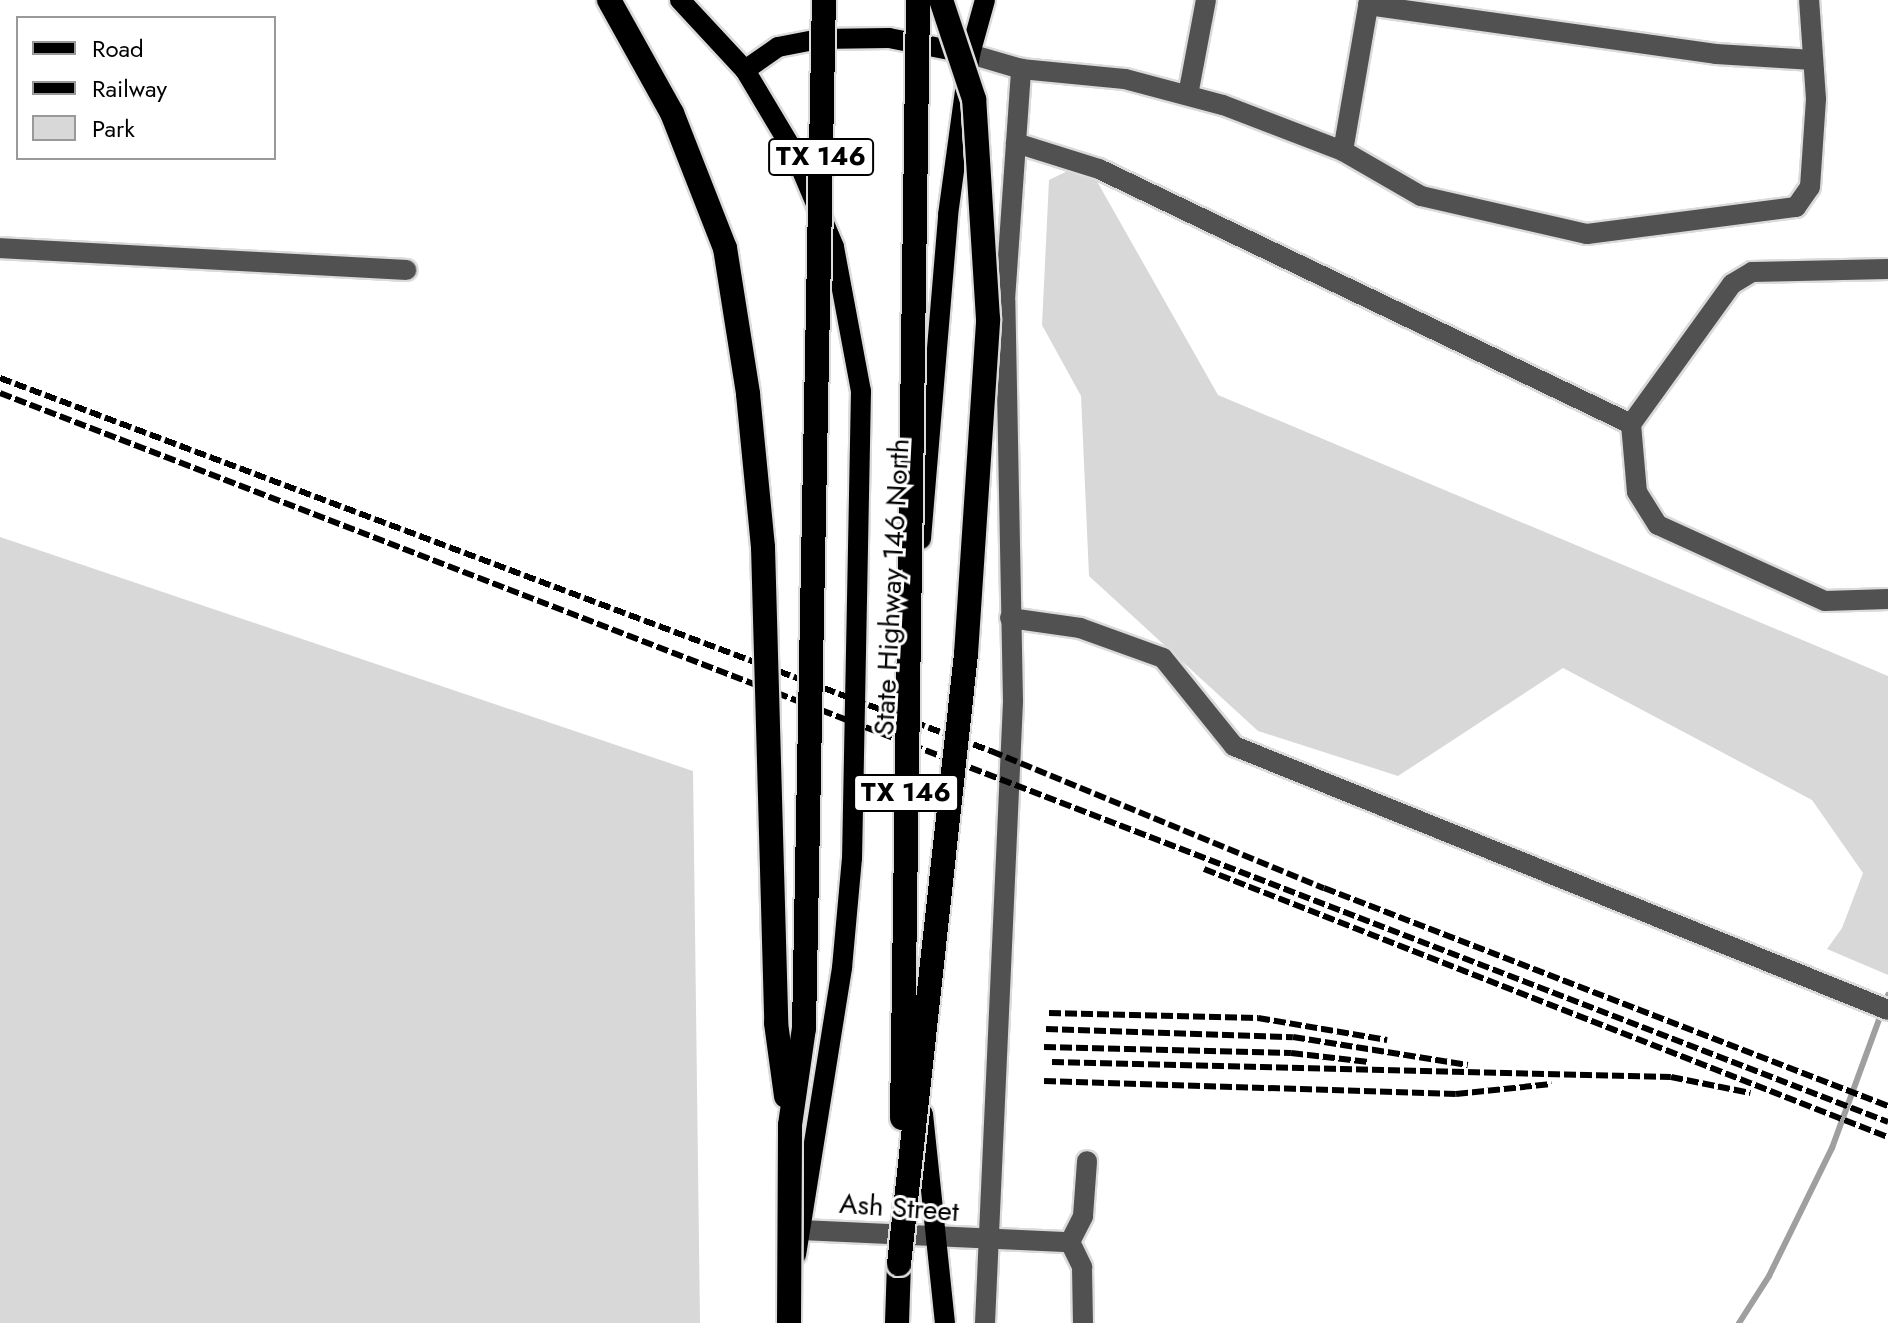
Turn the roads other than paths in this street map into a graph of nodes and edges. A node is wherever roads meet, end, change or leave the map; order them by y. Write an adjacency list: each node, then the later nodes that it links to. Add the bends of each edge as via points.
1 (609, 0): 24 (highway, bridge, via 672,113 725,248 763,547 776,1023)
2 (680, 0): 13 (main road, State Highway 146 North)
3 (824, 0): 24 (highway, TX 146, bridge, via 804,1028)
4 (918, 0): 30 (highway, TX 146, bridge)
5 (941, 0): 30 (highway, bridge, via 974,99 988,319 966,654)
6 (985, 0): 10 (main road, State Highway 146 North)
7 (1206, 0): 14 (street)
8 (1809, 0): 11 (street)
9 (1368, 2): 11 (street, via 1716,54); 16 (street)
10 (970, 54): 12 (street); 13 (main road, via 889,38 819,39 778,47); 27 (main road, State Highway 146 North, via 932,384 905,886)
11 (1813, 60): 16 (street, via 1810,187 1796,207 1768,214 1696,216 1587,234 1451,206)
12 (1021, 69): 14 (street, via 1125,79); 15 (street)
13 (745, 70): 26 (main road, State Highway 146 North, via 795,154 834,247 861,391 852,858 842,968)
14 (1188, 95): 16 (street)
15 (1016, 143): 20 (street, via 1099,169); 22 (street, via 1005,300)
16 (1343, 151)
17 (0, 248): 19 (street)
18 (1888, 269): 20 (street, via 1752,272 1732,284)
19 (406, 270)
20 (1631, 424): 21 (street, via 1637,492 1658,525 1825,601)
21 (1888, 599)
22 (1010, 618): 23 (street, via 1080,628 1163,658 1234,746); 29 (street, via 1013,701)
23 (1888, 1010)
24 (790, 1125): 31 (highway, TX 146, bridge)
25 (1087, 1161): 28 (street, via 1083,1216)
26 (801, 1230): 27 (street, Ash Street); 31 (main road, State Highway 146 North)
27 (932, 1237): 29 (street, Ash Street); 33 (main road, State Highway 146 North)
28 (1070, 1242): 29 (street, Ash Street); 35 (street, via 1082,1267)
29 (993, 1243): 34 (street)
30 (899, 1264): 32 (highway, TX 146)
31 (786, 1323)
32 (897, 1323)
33 (945, 1323)
34 (985, 1323)
35 (1083, 1323)

